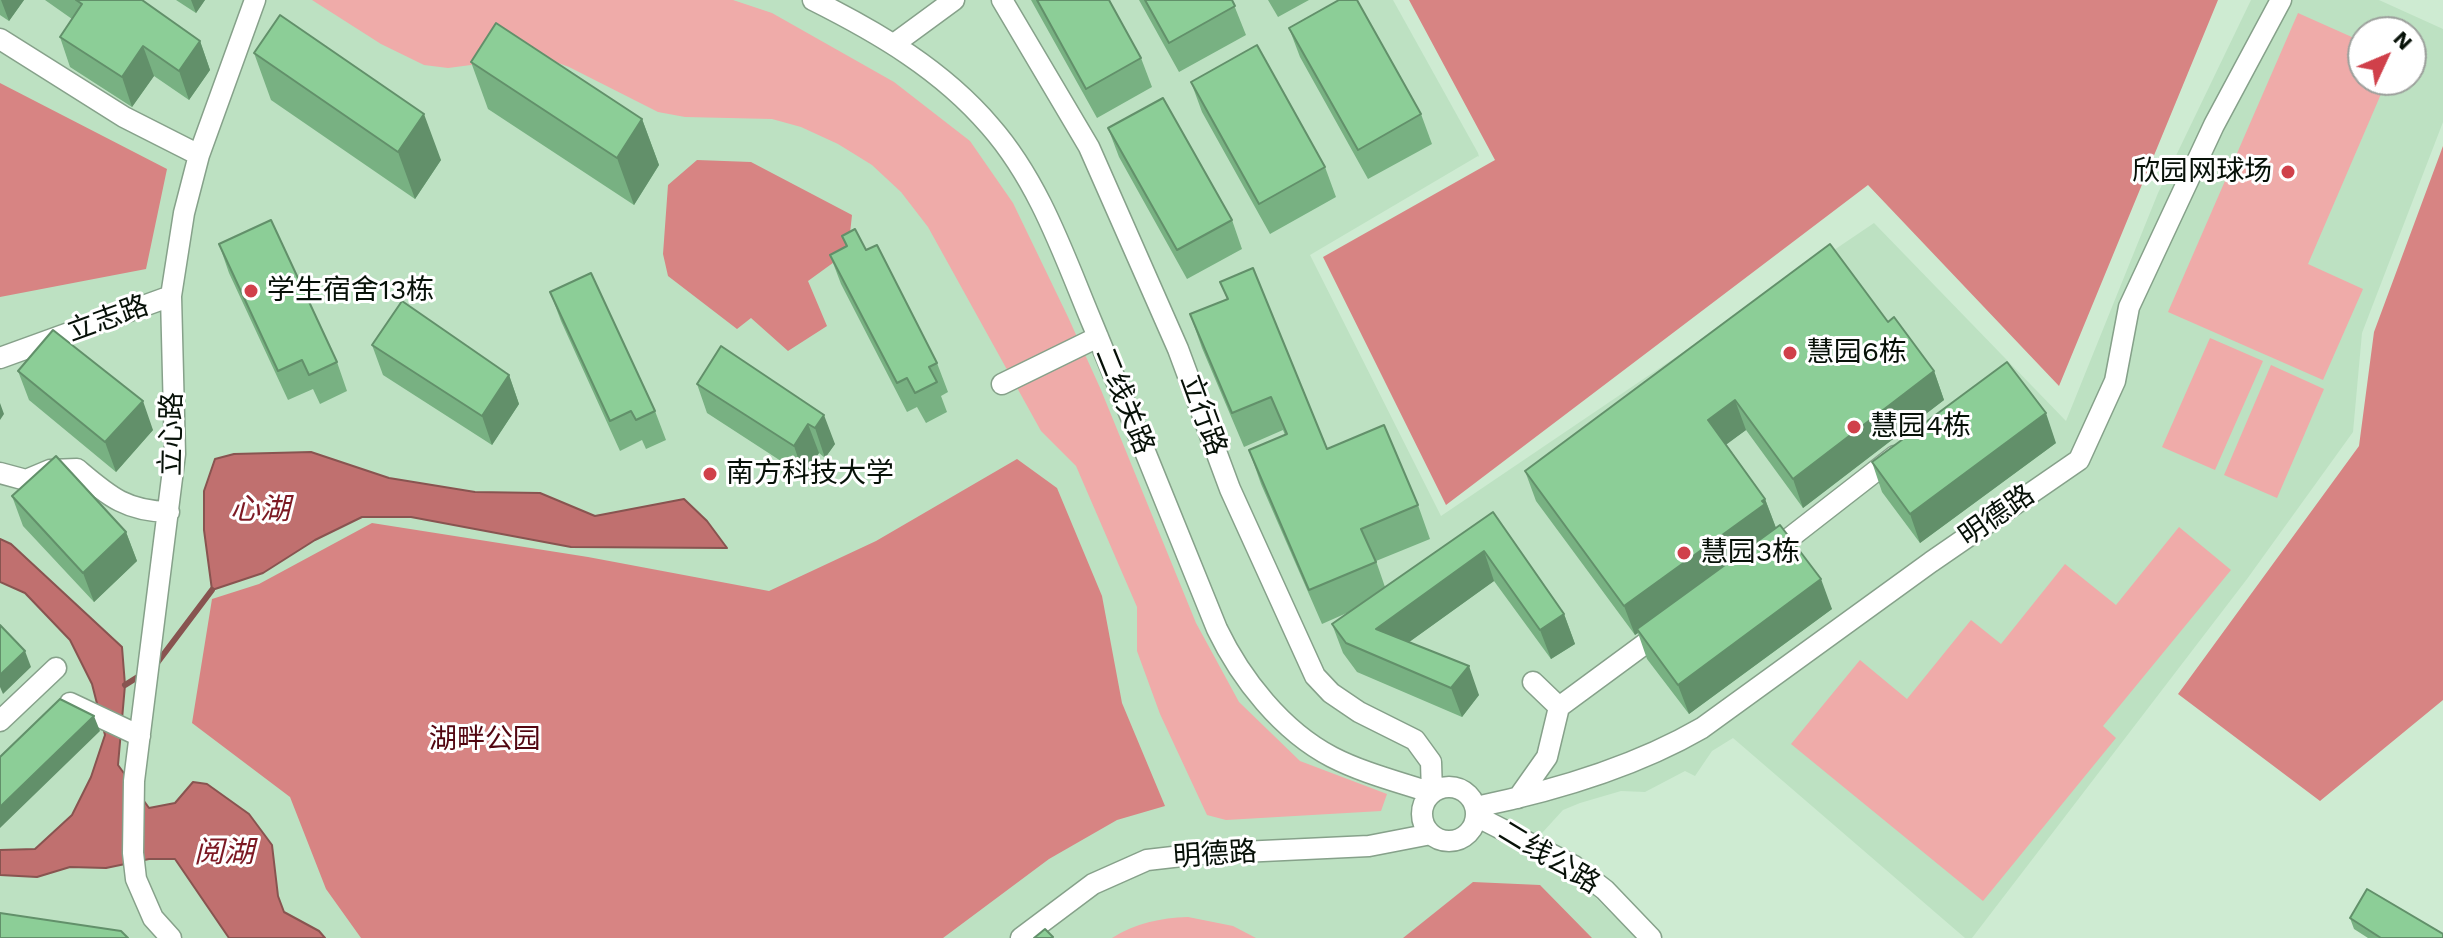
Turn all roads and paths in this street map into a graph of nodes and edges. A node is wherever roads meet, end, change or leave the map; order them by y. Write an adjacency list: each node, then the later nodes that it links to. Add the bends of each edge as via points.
1 (255, 0): 8 (street, 立心路)
2 (813, 0): 7 (street, 二线关路)
3 (954, 0): 7 (street)
4 (1002, 0): 24 (street, 立行路, via 1089,147 1178,349 1230,489 1315,676 1359,712 1415,740 1431,762)
5 (2281, 0): 25 (street, 明德路, via 2214,125 2129,307 2115,381 2079,460 1702,728 1645,757)
6 (0, 39): 8 (street, via 124,117)
7 (894, 44): 10 (street, 二线关路, via 963,97 1014,157 1045,212)
8 (199, 155): 9 (street, 立心路)
9 (171, 296): 11 (street, 立志路); 15 (street, 立心路, via 175,454)
10 (1098, 337): 12 (street); 24 (street, 二线关路, via 1217,629 1248,680 1286,723 1324,753)
11 (0, 358)
12 (1002, 384)
13 (1911, 443): 16 (street)
14 (0, 473): 15 (street, via 26,480 50,470 77,469 107,495 143,511)
15 (169, 512): 23 (street, 立心路)
16 (1755, 564)
17 (1682, 617): 21 (street)
18 (56, 668): 22 (street)
19 (1533, 682): 21 (street)
20 (70, 703): 23 (street)
21 (1559, 707): 25 (street, via 1547,757)
22 (0, 721)
23 (140, 736): 28 (street, 立心路, via 134,781 136,879 143,918)
24 (1432, 793): 26 (street, via 1459,789 1467,793); 27 (street, via 1422,812)
25 (1518, 798): 26 (street, 明德路)
26 (1476, 812): 27 (street, via 1470,832 1455,841); 30 (street, 二线公路, via 1574,866)
27 (1431, 834): 29 (street, 明德路, via 1369,846 1147,860 1093,884)
28 (171, 938)
29 (1021, 938)
30 (1651, 938)

